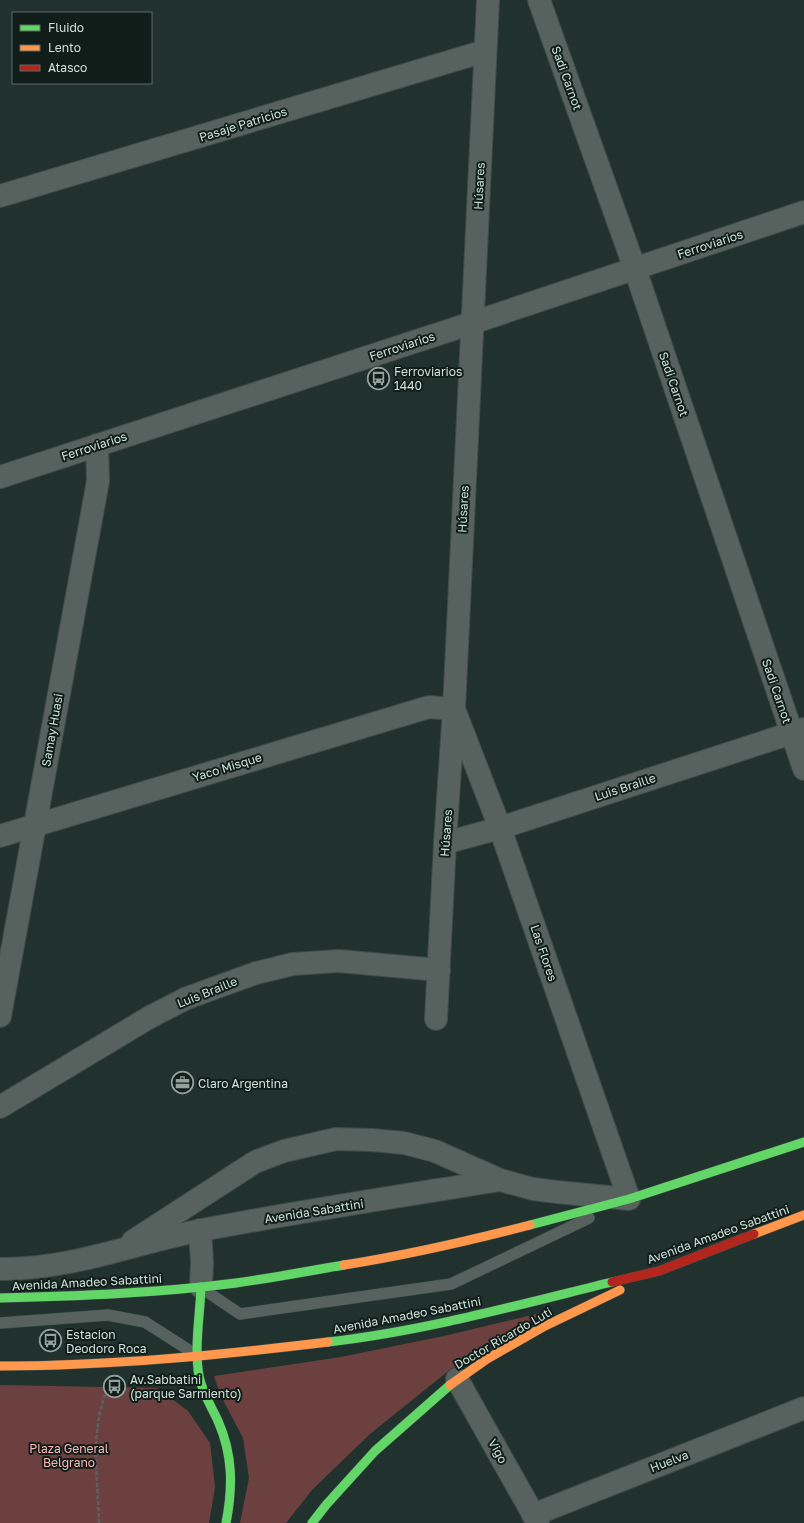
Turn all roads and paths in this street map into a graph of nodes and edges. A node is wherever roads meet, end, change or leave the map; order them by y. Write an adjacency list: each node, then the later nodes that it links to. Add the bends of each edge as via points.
1 (488, 0): 3 (street, Húsares)
2 (539, 0): 6 (street, Sadi Carnot)
3 (485, 51): 4 (street, Pasaje Patricios); 7 (street, Húsares)
4 (0, 196)
5 (804, 212): 6 (street, Ferroviarios)
6 (635, 268): 7 (street, Ferroviarios); 11 (street, Sadi Carnot)
7 (472, 323): 8 (street, Ferroviarios); 10 (street, Húsares)
8 (97, 444): 9 (street, Ferroviarios); 13 (street, Samay Huasi, via 98,481)
9 (0, 477)
10 (454, 710): 13 (street, Yaco Misque, via 429,707); 14 (street, Las Flores); 16 (street, Húsares)
11 (798, 731): 12 (street, Sadi Carnot); 14 (street, Luis Braille)
12 (804, 769)
13 (34, 825): 15 (street, Yaco Misque); 18 (street, Samay Huasi)
14 (500, 828): 16 (street, Luis Braille); 23 (street, Las Flores)
15 (0, 836)
16 (445, 843): 17 (street, Húsares)
17 (439, 970): 19 (street, Húsares); 20 (street, Luis Braille, via 339,961 293,964 256,973 187,998 150,1017)
18 (0, 1016)
19 (436, 1019)
20 (0, 1107)
21 (804, 1142): 23 (main road, Avenida Amadeo Sabattini)
22 (500, 1180): 23 (street, Avenida Sabattini, via 551,1192); 25 (street, Avenida Sabattini); 26 (street, via 435,1151 372,1140 336,1140 284,1151 255,1162)
23 (629, 1199): 29 (main road, Avenida Amadeo Sabattini, via 457,1244 298,1274); 29 (lane, via 451,1284 240,1314)
24 (804, 1215): 28 (main road, Avenida Amadeo Sabattini)
25 (200, 1230): 26 (street, Avenida Sabattini); 29 (street)
26 (119, 1251): 27 (street, Avenida Sabattini, via 47,1266)
27 (0, 1269)
28 (659, 1271): 32 (main road, Avenida Amadeo Sabattini, via 366,1338); 34 (main road, Doctor Ricardo Luti, via 543,1328)
29 (201, 1287): 30 (main road, Avenida Amadeo Sabattini, via 101,1295); 32 (main road)
30 (0, 1298)
31 (0, 1322): 32 (lane, via 108,1315 145,1322)
32 (199, 1357): 33 (main road, Avenida Amadeo Sabattini); 39 (main road, via 200,1377 225,1435 231,1457 232,1480)
33 (0, 1366)
34 (457, 1379): 37 (street, Vigo); 40 (main road, Doctor Ricardo Luti, via 375,1451)
35 (105, 1395): 38 (path, via 101,1405 95,1454)
36 (804, 1408): 37 (street, Huelva)
37 (536, 1519)
38 (99, 1523)
39 (226, 1523)
40 (312, 1523)

